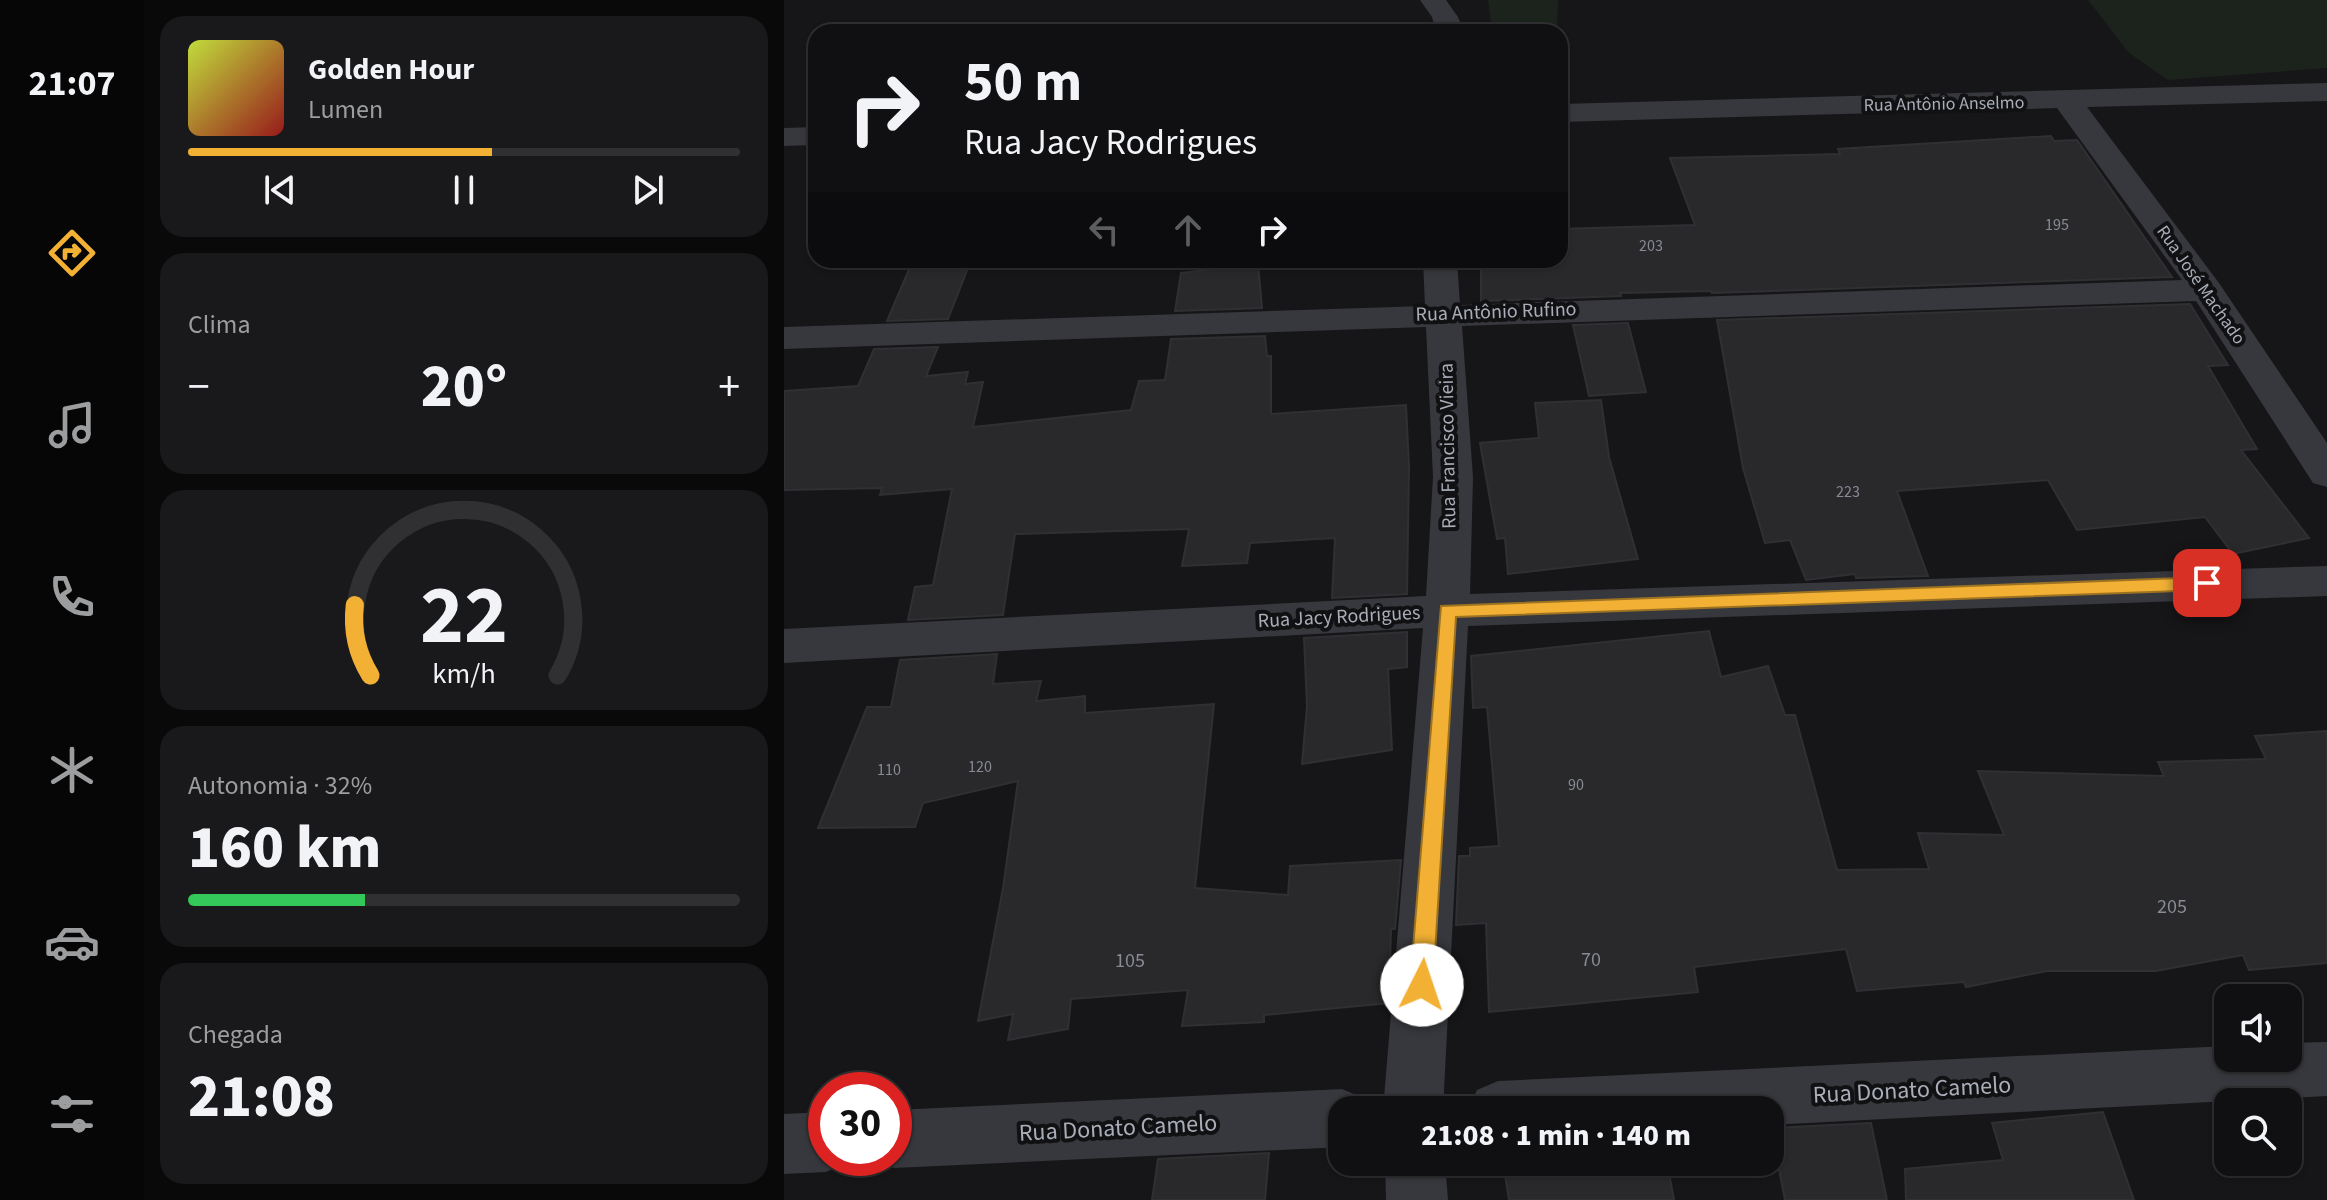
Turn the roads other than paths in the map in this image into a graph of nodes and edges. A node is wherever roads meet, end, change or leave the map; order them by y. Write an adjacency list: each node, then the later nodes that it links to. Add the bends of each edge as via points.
1 (1433, 0): 2 (street)
2 (1447, 24)
3 (2327, 92): 4 (street, Rua Antônio Anselmo)
4 (2067, 101): 5 (street, Rua Antônio Anselmo); 9 (street, Rua José Machado)
5 (1568, 113)
6 (808, 136): 7 (street)
7 (784, 137)
8 (1441, 268): 10 (street, Rua Francisco Vieira)
9 (2207, 290): 10 (street, Rua Antônio Rufino); 12 (street, Rua José Machado)
10 (1444, 314): 11 (street, Rua Antônio Rufino); 14 (street, Rua Francisco Vieira, via 1453,477)
11 (784, 338)
12 (2327, 474)
13 (2327, 581): 14 (street, Rua Jacy Rodrigues)
14 (1447, 611): 15 (street, Rua Jacy Rodrigues); 17 (street, Rua Francisco Vieira)
15 (784, 646)
16 (2327, 1069): 18 (street, Rua Donato Camelo)
17 (1414, 1096)
18 (1781, 1096)
19 (1328, 1119): 20 (street, Rua Donato Camelo)
20 (912, 1138)
21 (808, 1143): 22 (street)
22 (784, 1144)
23 (1416, 1176): 24 (street)
24 (1417, 1200)

